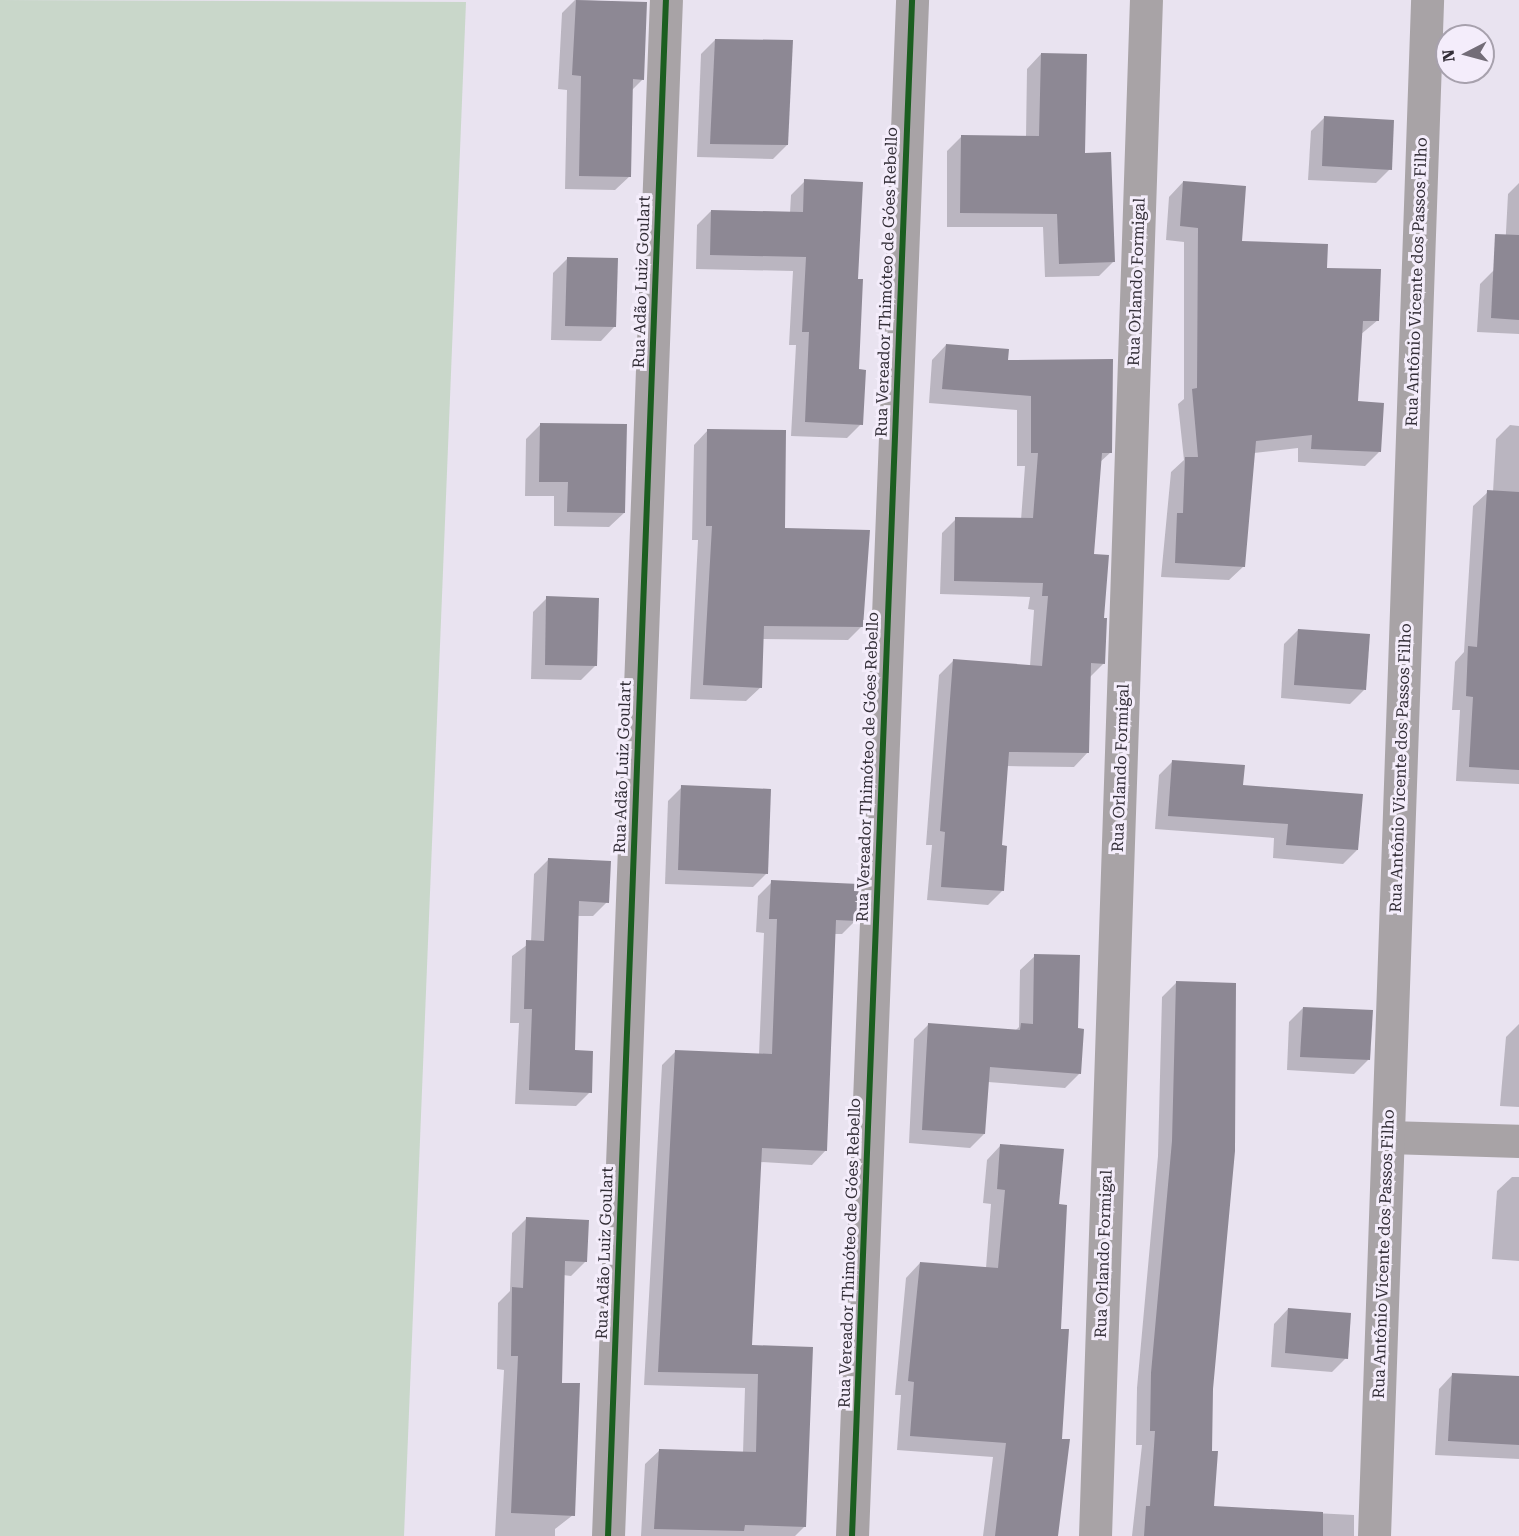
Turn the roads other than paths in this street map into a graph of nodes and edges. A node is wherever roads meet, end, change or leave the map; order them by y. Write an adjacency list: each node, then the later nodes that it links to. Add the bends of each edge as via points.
1 (666, 0): 7 (street, Rua Adão Luiz Goulart)
2 (912, 0): 8 (street, Rua Vereador Thimóteo de Góes Rebello)
3 (1146, 0): 9 (street, Rua Orlando Formigal)
4 (1427, 0): 5 (street, Rua Antônio Vicente dos Passos Filho)
5 (1388, 1137): 6 (street); 10 (street, Rua Antônio Vicente dos Passos Filho)
6 (1519, 1141)
7 (608, 1536)
8 (852, 1536)
9 (1095, 1536)
10 (1374, 1536)

